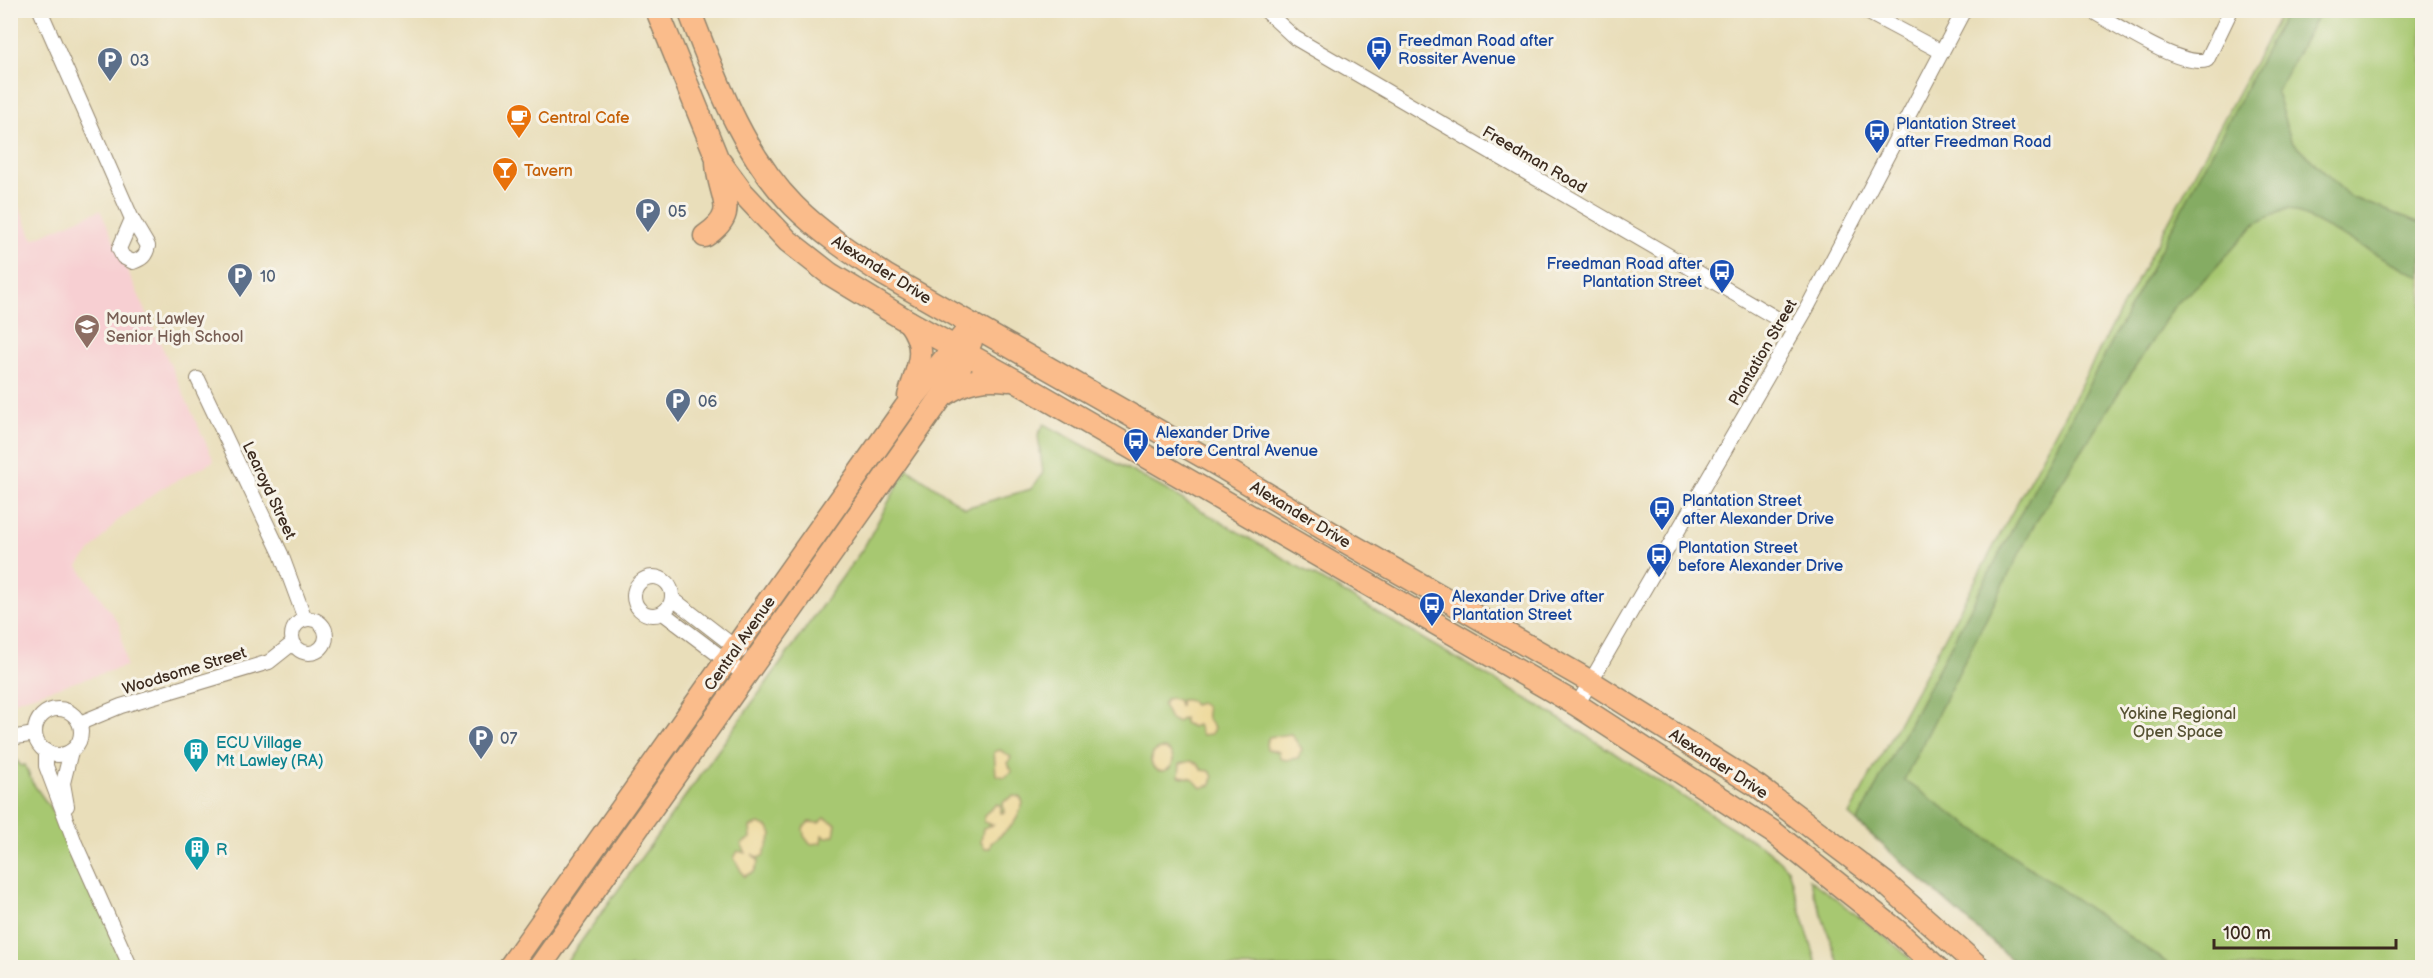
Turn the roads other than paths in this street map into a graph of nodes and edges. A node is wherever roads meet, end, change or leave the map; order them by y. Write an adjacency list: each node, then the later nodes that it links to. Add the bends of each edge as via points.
1 (40, 10): 11 (street)
2 (657, 10): 10 (main road, Alexander Drive)
3 (689, 10): 14 (main road, Alexander Drive, via 737,126 783,194 848,250)
4 (1265, 10): 15 (street, Freedman Road, via 1294,38)
5 (1863, 10): 9 (street)
6 (1964, 10): 9 (street, Plantation Street)
7 (2090, 10): 8 (street, via 2183,59 2200,62 2207,60)
8 (2231, 10)
9 (1942, 52): 15 (street, Plantation Street)
10 (717, 158): 12 (main road, via 717,177 727,209 723,222); 13 (main road, Alexander Drive, via 742,192 788,241 830,274)
11 (132, 219)
12 (705, 236)
13 (909, 322): 16 (main road, Alexander Drive); 20 (main road, via 920,336 921,353)
14 (975, 325): 16 (main road, Central Avenue); 27 (main road, Alexander Drive)
15 (1795, 329): 27 (street, Plantation Street)
16 (960, 350): 18 (main road, Alexander Drive); 19 (main road, Central Avenue); 20 (main road, Central Avenue)
17 (198, 379): 23 (street, Learoyd Street, via 281,554)
18 (1017, 381): 19 (main road, via 968,381); 28 (main road, Alexander Drive)
19 (943, 396): 26 (main road, Central Avenue)
20 (905, 408): 25 (main road, Central Avenue)
21 (673, 599): 22 (street); 22 (street, via 670,586 660,578 648,578 637,585 634,597 638,609 648,615); 25 (street)
22 (663, 613): 25 (street)
23 (305, 619): 24 (street, Woodsome Street, via 293,628); 24 (street, via 323,626 323,645 316,651 305,652)
24 (293, 643): 29 (street, Woodsome Street, via 269,662 112,709)
25 (731, 654): 26 (street); 36 (main road, Central Avenue)
26 (750, 668): 37 (main road, Central Avenue)
27 (1591, 682): 28 (street, Plantation Street); 39 (main road, Alexander Drive, via 1757,786 1885,883)
28 (1577, 705): 38 (main road, Alexander Drive, via 1773,832 1896,930)
29 (80, 723): 30 (street, via 64,709 49,710 38,720); 33 (street, via 81,737)
30 (35, 734): 31 (street); 32 (street)
31 (10, 738)
32 (46, 751): 33 (street, via 56,755); 34 (street, via 46,766)
33 (71, 751): 34 (street, via 63,783)
34 (75, 843): 35 (street)
35 (131, 968)
36 (510, 968)
37 (539, 968)
38 (1937, 968)
39 (1980, 968)

